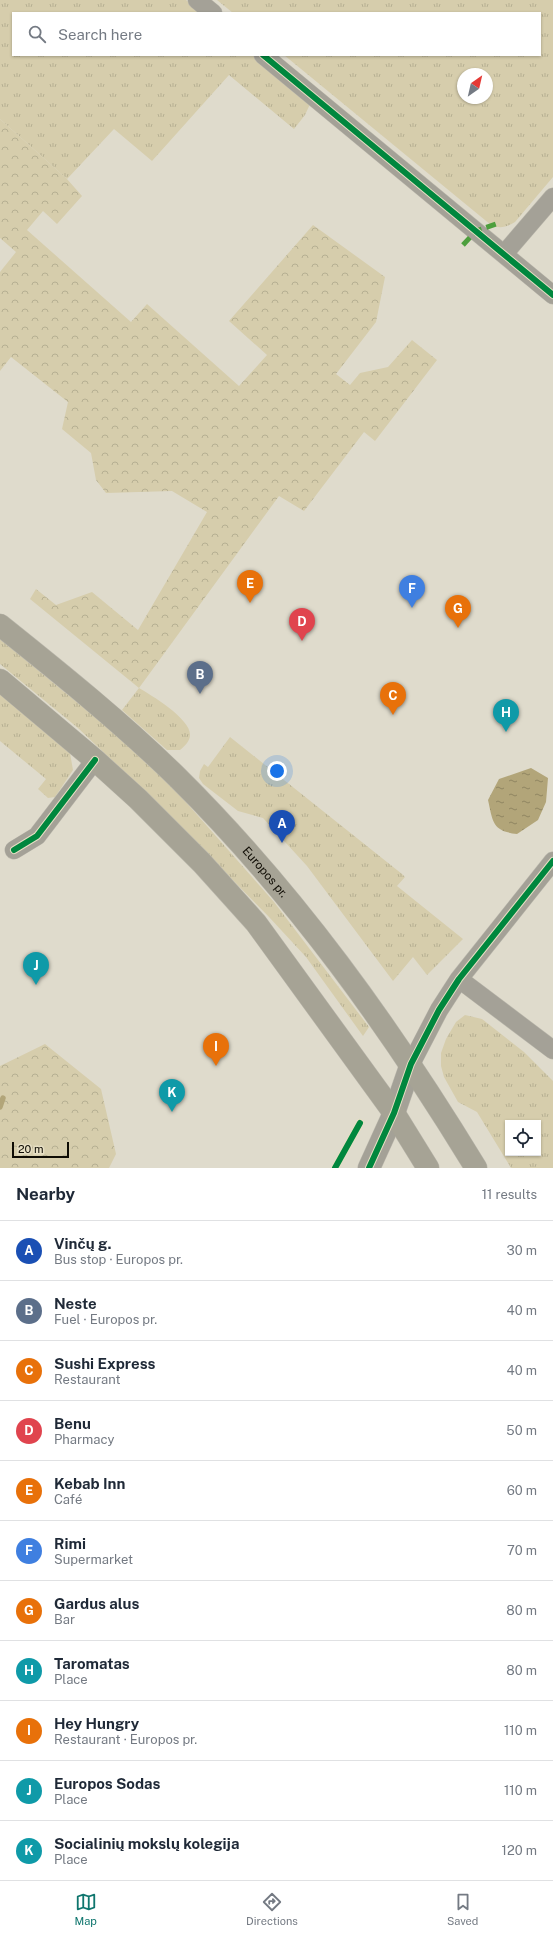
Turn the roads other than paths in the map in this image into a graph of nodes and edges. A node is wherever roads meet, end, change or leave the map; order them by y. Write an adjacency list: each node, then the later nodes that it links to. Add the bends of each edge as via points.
1 (197, 0): 2 (street)
2 (211, 12)
3 (265, 56): 5 (street)
4 (553, 197): 5 (street)
5 (504, 254): 6 (street)
6 (553, 295)
7 (0, 625): 14 (main road, Europos pr., via 60,673 177,777 257,862 310,924)
8 (0, 680): 9 (main road)
9 (96, 760): 10 (street, via 37,836); 15 (main road, via 202,863 256,923)
10 (14, 850)
11 (553, 861): 12 (street)
12 (459, 979): 13 (street); 14 (street)
13 (553, 1050)
14 (411, 1064): 15 (street); 18 (main road, Europos pr.)
15 (394, 1113): 16 (street); 17 (main road)
16 (369, 1168)
17 (428, 1168)
18 (476, 1168)

